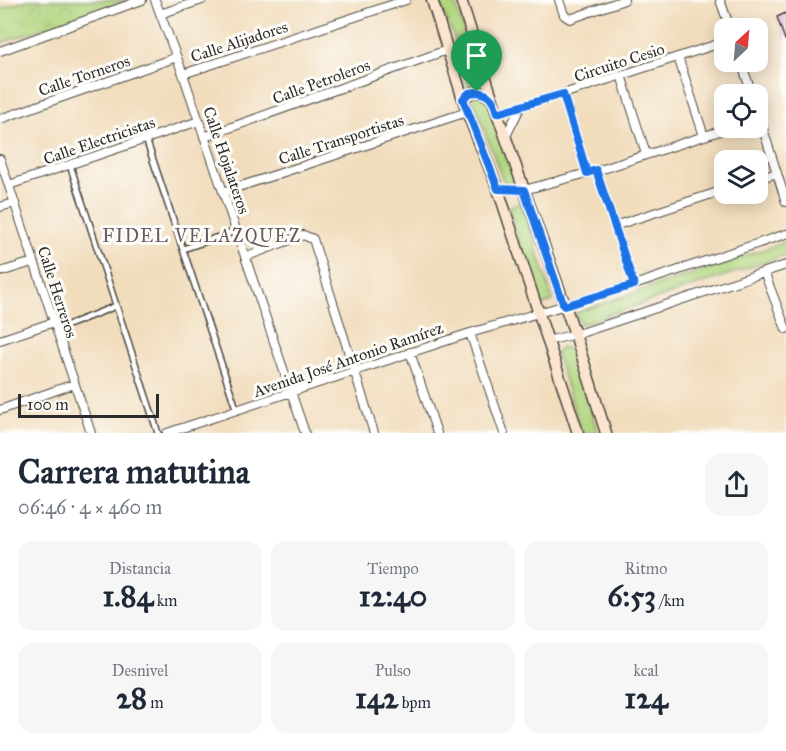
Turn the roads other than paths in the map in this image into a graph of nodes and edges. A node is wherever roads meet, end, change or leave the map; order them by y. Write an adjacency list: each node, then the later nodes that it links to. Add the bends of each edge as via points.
1 (142, 0): 14 (street)
2 (155, 0): 10 (street, Calle Hojalateros)
3 (202, 0): 10 (street)
4 (406, 0): 18 (street, Calle Alijadores)
5 (432, 0): 13 (main road)
6 (461, 0): 15 (main road)
7 (559, 0): 8 (street, via 570,19)
8 (624, 0)
9 (720, 0): 11 (street)
10 (160, 14): 16 (street, Calle Hojalateros)
11 (726, 18)
12 (714, 45): 17 (street, Circuito Cesio)
13 (447, 50): 15 (main road, via 468,70 476,69); 21 (main road); 31 (street, Calle Petroleros)
14 (0, 51)
15 (481, 56): 22 (main road)
16 (177, 57): 18 (street, Calle Hojalateros); 26 (street, Calle Torneros)
17 (678, 57): 19 (street, Circuito Cesio); 30 (street)
18 (183, 74): 27 (street, Calle Hojalateros)
19 (621, 75): 20 (street, Circuito Cesio); 34 (street)
20 (563, 94): 23 (street, Circuito Cesio); 38 (street)
21 (463, 99): 22 (main road, via 477,92); 24 (main road)
22 (493, 100): 25 (main road)
23 (521, 106): 25 (street, Circuito Cesio); 29 (street)
24 (467, 112): 42 (main road); 44 (street, Calle Transportistas)
25 (497, 113): 29 (main road)
26 (0, 119)
27 (199, 121): 31 (street, Calle Hojalateros); 33 (street, Calle Electricistas)
28 (714, 133): 30 (street)
29 (506, 136): 43 (main road)
30 (704, 136): 34 (street)
31 (204, 137): 44 (street, Calle Hojalateros)
32 (765, 138): 39 (street)
33 (146, 139): 36 (street, Calle Electricistas); 52 (street)
34 (646, 154): 37 (street)
35 (0, 159): 41 (street, Calle Herreros)
36 (70, 165): 41 (street, Calle Electricistas); 59 (street)
37 (596, 170): 38 (street); 49 (street)
38 (587, 173): 43 (street)
39 (777, 173): 40 (street); 46 (street)
40 (768, 176)
41 (9, 185): 47 (street, Calle Herreros)
42 (498, 189): 43 (street); 61 (main road)
43 (524, 190): 60 (main road)
44 (223, 192): 50 (street, Calle Hojalateros)
45 (714, 193): 49 (street)
46 (786, 202)
47 (15, 203): 48 (street); 54 (street, Calle Herreros)
48 (0, 207)
49 (614, 226): 58 (street)
50 (236, 231): 52 (street); 53 (street, Calle Hojalateros)
51 (786, 234): 58 (street, Avenida José Antonio Ramírez)
52 (183, 249): 73 (street)
53 (245, 257): 69 (street, via 303,235 310,236); 71 (street, Calle Hojalateros)
54 (33, 261): 56 (street); 62 (street, Calle Herreros)
55 (786, 265): 57 (street)
56 (0, 272)
57 (764, 272): 63 (street); 65 (street)
58 (634, 285): 60 (street, Avenida José Antonio Ramírez)
59 (116, 306): 62 (street, via 63,327); 75 (street)
60 (564, 306): 61 (street, Avenida José Antonio Ramírez); 65 (main road)
61 (538, 312): 64 (street, Avenida José Antonio Ramírez); 67 (main road)
62 (54, 322): 66 (street); 70 (street, Calle Herreros)
63 (786, 329)
64 (470, 333): 68 (street, Avenida José Antonio Ramírez); 80 (street)
65 (575, 334): 67 (street); 82 (main road)
66 (0, 340)
67 (548, 341): 81 (main road)
68 (410, 352): 69 (street, Avenida José Antonio Ramírez); 79 (street)
69 (355, 371): 71 (street, Avenida José Antonio Ramírez); 78 (street)
70 (74, 384): 72 (street); 74 (street, Calle Herreros)
71 (291, 393): 73 (street, Avenida José Antonio Ramírez); 77 (street, Calle Hojalateros)
72 (0, 410)
73 (237, 411): 76 (street, Avenida José Antonio Ramírez)
74 (91, 433)
75 (158, 433)
76 (167, 433)
77 (305, 433)
78 (374, 433)
79 (437, 433)
80 (504, 433)
81 (578, 433)
82 (606, 433)

